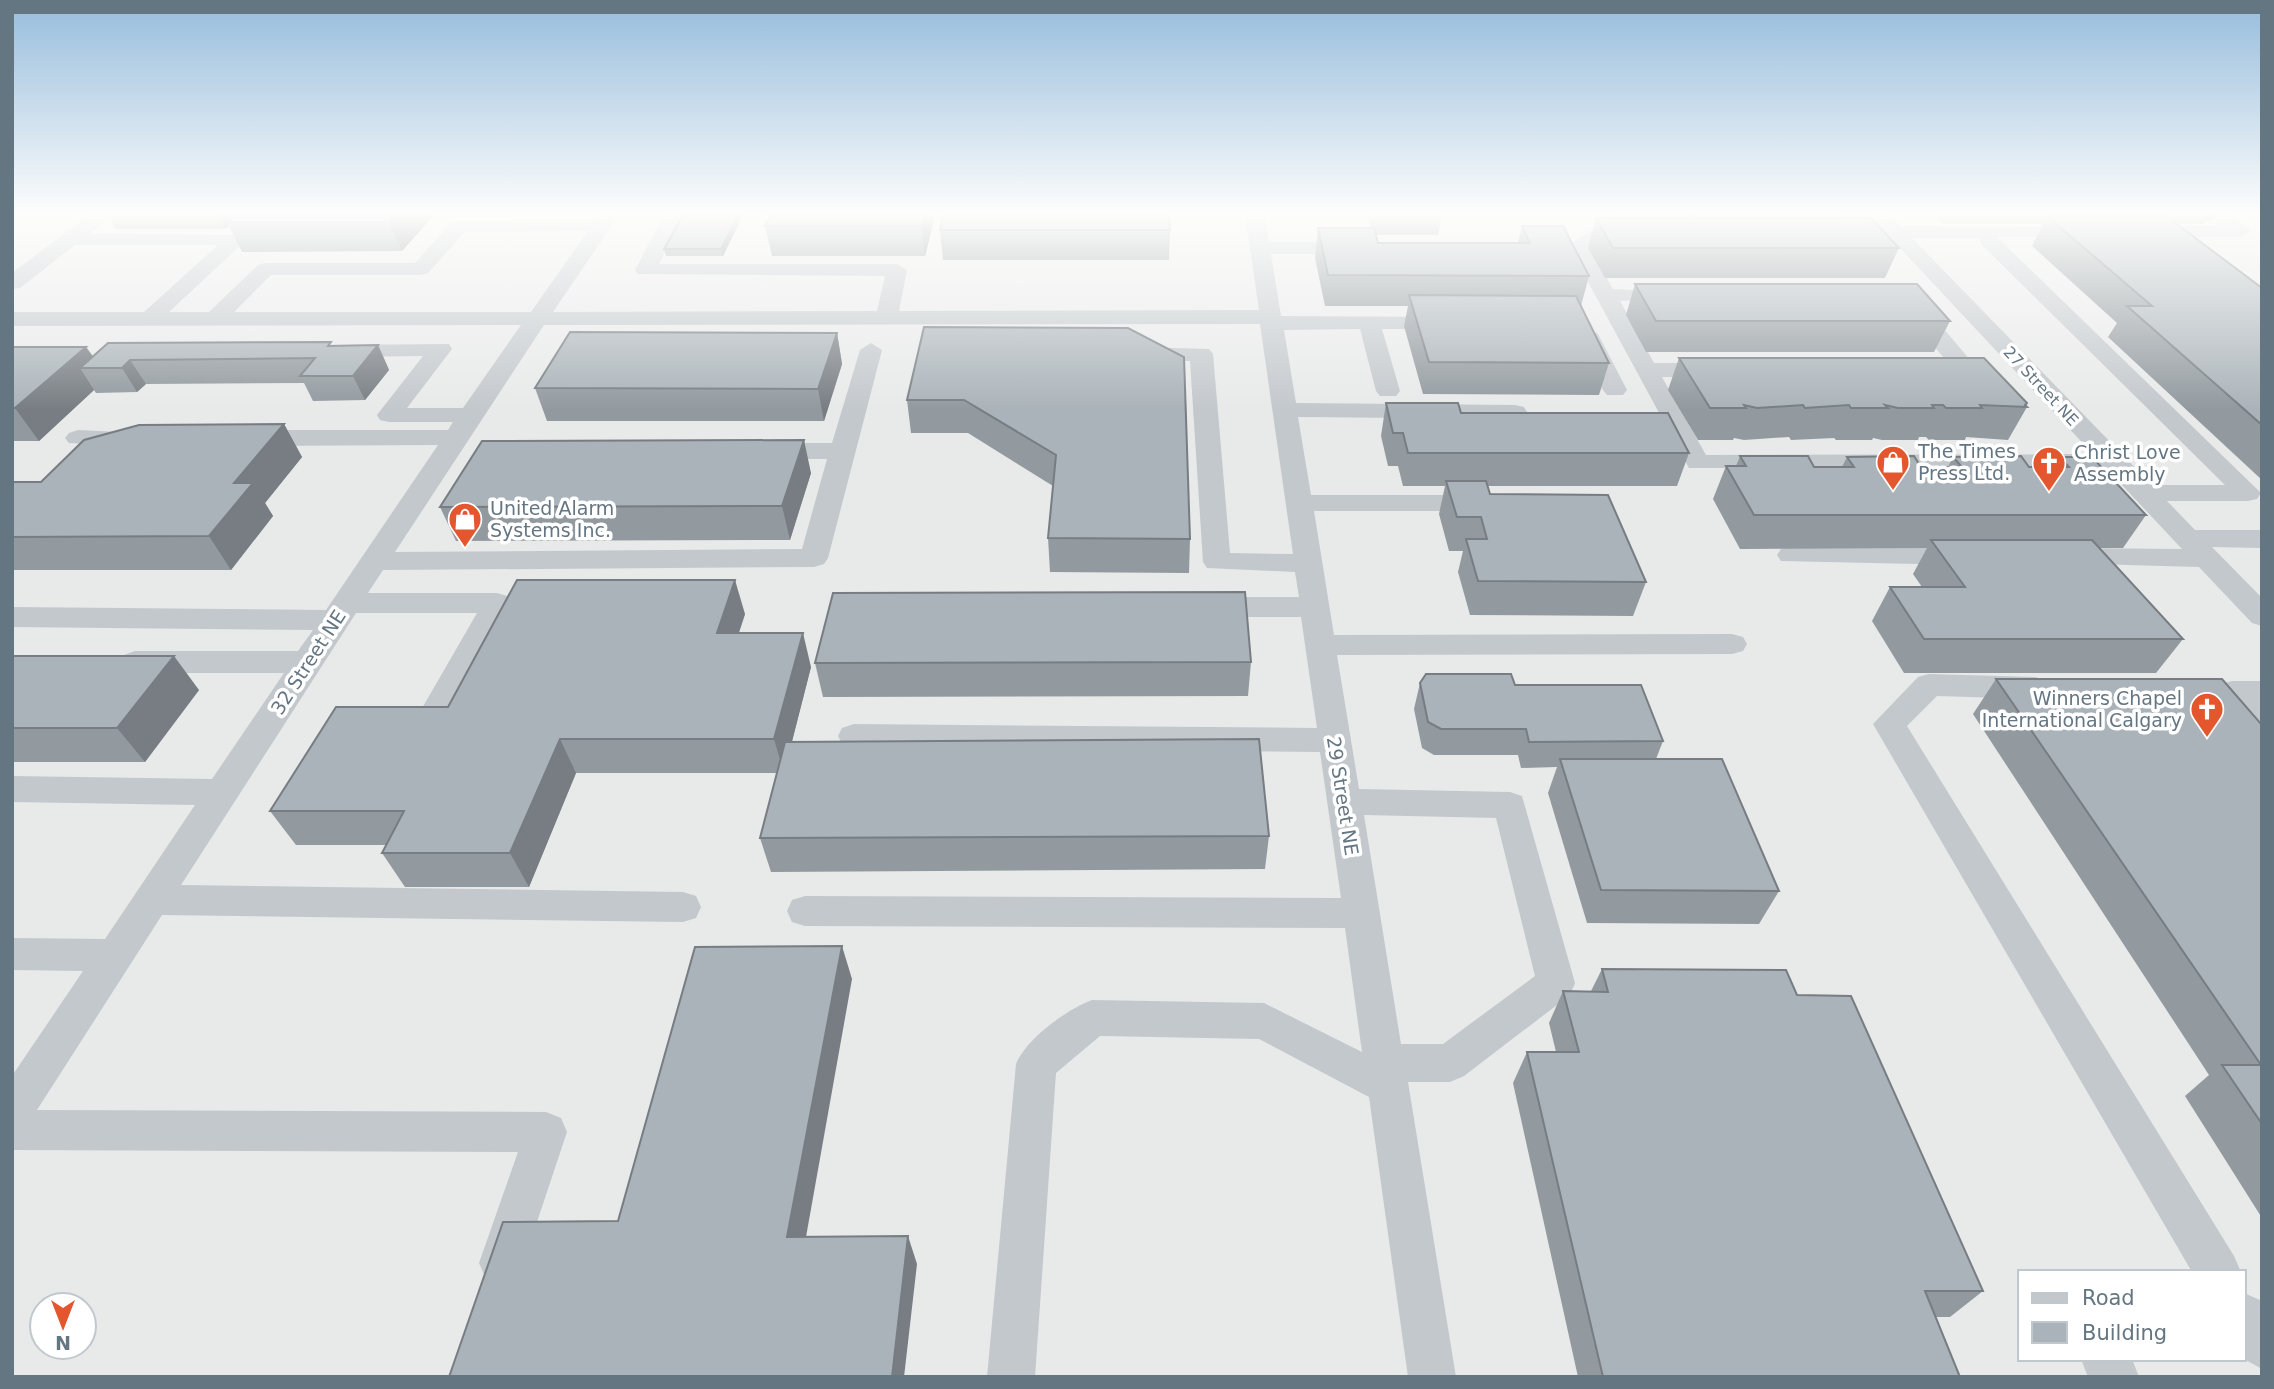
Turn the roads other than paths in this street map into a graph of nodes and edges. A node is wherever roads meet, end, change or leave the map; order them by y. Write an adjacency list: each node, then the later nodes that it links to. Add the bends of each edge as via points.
1 (197, 280): 24 (street)
2 (255, 280): 14 (street)
3 (565, 280): 13 (street, 32 Street NE)
4 (726, 280): 17 (street)
5 (894, 280): 18 (street)
6 (1265, 280): 20 (street, 29 Street NE)
7 (1597, 280): 10 (street)
8 (1939, 280): 12 (street, 27 Street NE)
9 (2030, 280): 48 (street)
10 (1606, 295): 11 (street); 32 (street)
11 (1647, 295)
12 (1954, 295): 34 (street, via 1897,295); 35 (street, 27 Street NE)
13 (540, 317): 15 (street); 16 (street); 43 (street, 32 Street NE)
14 (216, 318): 15 (street); 24 (street, via 175,318)
15 (367, 318): 27 (street)
16 (675, 318): 17 (street); 25 (street)
17 (707, 318): 18 (street)
18 (883, 318): 20 (street, via 944,329); 29 (street)
19 (12, 319): 24 (street)
20 (1271, 320): 22 (street); 38 (street, 29 Street NE)
21 (1567, 321): 36 (street, via 1580,321)
22 (1369, 322): 23 (street); 37 (street)
23 (1475, 322)
24 (149, 330)
25 (663, 339)
26 (313, 349): 27 (street)
27 (340, 349): 43 (street, via 441,349 389,415)
28 (844, 350): 29 (street)
29 (870, 350): 45 (street)
30 (1118, 354): 58 (street, via 1200,354 1217,562)
31 (1741, 369): 32 (street)
32 (1646, 370): 46 (street, via 1698,463)
33 (1942, 372): 34 (street)
34 (1974, 379): 35 (street)
35 (2036, 381): 46 (street, 27 Street NE)
36 (1615, 390)
37 (1388, 391)
38 (1284, 410): 39 (street); 49 (street, 29 Street NE)
39 (1515, 412)
40 (78, 438): 41 (street)
41 (163, 438)
42 (216, 438): 43 (street)
43 (461, 439): 57 (street, 32 Street NE)
44 (746, 451): 45 (street)
45 (842, 451): 57 (street, via 814,558)
46 (2113, 462): 47 (street, 27 Street NE)
47 (2144, 493): 48 (street); 51 (street, 27 Street NE)
48 (2255, 494)
49 (1298, 503): 50 (street); 58 (street, 29 Street NE)
50 (1505, 503)
51 (2187, 538): 52 (street); 56 (street, 27 Street NE)
52 (2262, 539)
53 (1791, 555): 54 (street)
54 (1995, 557)
55 (2035, 557): 56 (street)
56 (2206, 558): 62 (street, 27 Street NE)
57 (375, 561): 61 (street, 32 Street NE)
58 (1308, 563): 60 (street, 29 Street NE)
59 (1177, 607): 60 (street)
60 (1314, 607): 65 (street, 29 Street NE)
61 (341, 612): 63 (street); 67 (street, 32 Street NE); 70 (street, via 497,603)
62 (2262, 616)
63 (12, 617)
64 (1732, 644): 65 (street)
65 (1320, 645): 73 (street, 29 Street NE)
66 (106, 662): 67 (street)
67 (308, 662): 75 (street, 32 Street NE)
68 (2066, 688): 86 (street, via 1928,685 1889,724)
69 (2233, 691): 71 (street)
70 (438, 710)
71 (2262, 726)
72 (854, 736): 73 (street)
73 (1335, 740): 76 (street, 29 Street NE)
74 (12, 789): 75 (street)
75 (223, 792): 77 (street, 32 Street NE)
76 (1344, 802): 80 (street, 29 Street NE); 83 (street, via 1510,805 1556,983 1450,1063)
77 (152, 900): 78 (street); 82 (street, 32 Street NE)
78 (683, 907)
79 (805, 911): 80 (street)
80 (1361, 913): 83 (street, 29 Street NE)
81 (12, 954): 82 (street)
82 (116, 955): 84 (street, 32 Street NE)
83 (1386, 1075): 91 (street, via 1264,1021 1092,1018 1035,1064); 92 (street, 29 Street NE)
84 (12, 1112)
85 (12, 1130): 87 (street, via 547,1132)
86 (2217, 1270)
87 (489, 1299)
88 (2246, 1319): 89 (street)
89 (2262, 1345)
90 (2106, 1361): 93 (street)
91 (1011, 1377)
92 (1432, 1377)
93 (2115, 1377)

